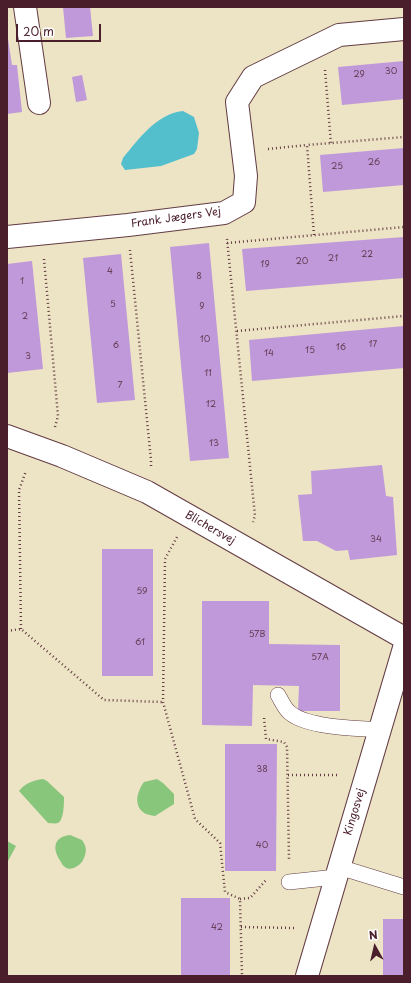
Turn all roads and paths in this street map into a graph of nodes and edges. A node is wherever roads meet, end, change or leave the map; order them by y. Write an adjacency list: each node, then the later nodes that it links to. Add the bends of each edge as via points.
1 (25, 7): 4 (street)
2 (404, 29): 8 (street, Frank Jægers Vej, via 339,35 253,78 237,102)
3 (325, 69): 6 (path)
4 (39, 103)
5 (404, 137): 6 (path)
6 (331, 144): 7 (path)
7 (307, 146): 8 (path); 13 (path)
8 (243, 151): 9 (street, Frank Jægers Vej, via 246,176 244,202)
9 (224, 213): 10 (street, Frank Jægers Vej); 15 (path)
10 (128, 225): 12 (street, Frank Jægers Vej); 20 (path, via 151,460)
11 (404, 227): 13 (path)
12 (42, 234): 14 (street, Frank Jægers Vej); 19 (path, via 58,416)
13 (314, 235): 15 (path)
14 (7, 237)
15 (227, 242): 17 (path)
16 (404, 316): 17 (path)
17 (237, 331): 22 (path, via 255,516)
18 (7, 436): 19 (street, Blichersvej)
19 (41, 448): 20 (street, Blichersvej); 23 (path, via 19,490)
20 (147, 492): 21 (street, Blichersvej)
21 (189, 516): 22 (street, Blichersvej); 28 (path, via 165,559)
22 (243, 547): 25 (street, Blichersvej)
23 (21, 629): 24 (path); 28 (path, via 104,700)
24 (7, 631)
25 (404, 638)
26 (404, 648): 30 (street, Kingosvej)
27 (278, 695): 30 (lane, via 288,711 303,721)
28 (163, 702): 36 (path, via 195,819 220,843 225,892)
29 (264, 711): 31 (path, via 266,739 284,742 288,748)
30 (380, 730): 32 (street, Kingosvej)
31 (288, 775): 32 (path); 34 (path)
32 (366, 775): 33 (street, Kingosvej)
33 (338, 872): 34 (lane); 35 (lane); 38 (street, Kingosvej)
34 (289, 879): 36 (path, via 266,879 250,898)
35 (404, 887)
36 (240, 899): 37 (path)
37 (241, 927): 38 (path); 39 (path)
38 (321, 928): 40 (street, Kingosvej)
39 (242, 976)
40 (307, 976)

